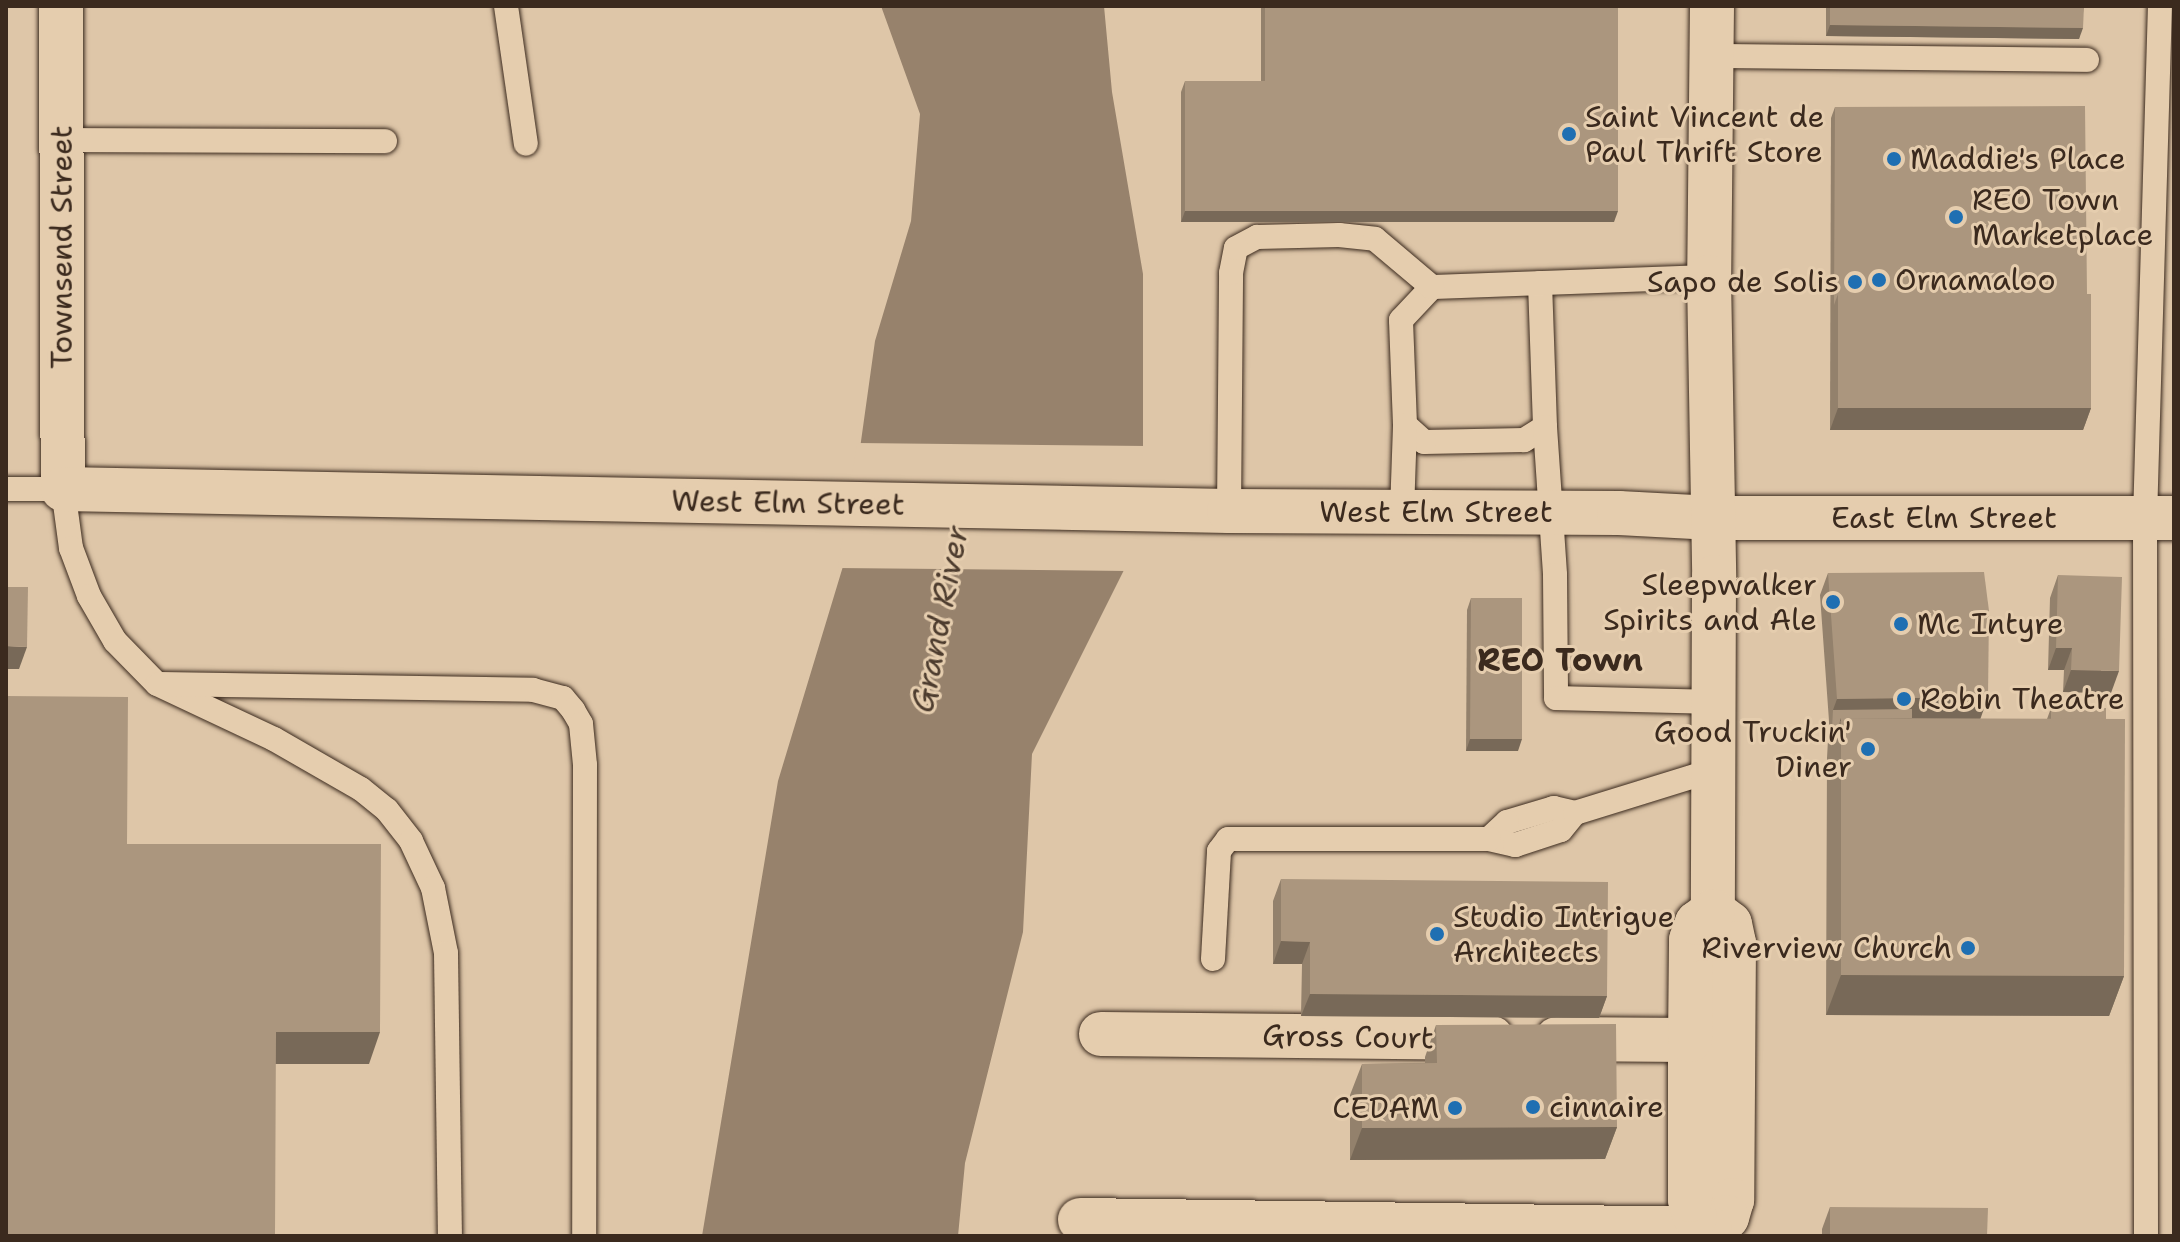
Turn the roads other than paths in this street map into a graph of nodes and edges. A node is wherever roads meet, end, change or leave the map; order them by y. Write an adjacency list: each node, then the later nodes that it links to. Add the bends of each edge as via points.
1 (61, 6): 7 (street, Townsend Street)
2 (506, 6): 9 (lane)
3 (1712, 6): 5 (street)
4 (2160, 6): 21 (lane)
5 (1711, 56): 6 (lane); 10 (street)
6 (2087, 60)
7 (62, 140): 8 (lane); 16 (street, Townsend Street)
8 (385, 141)
9 (526, 144)
10 (1709, 277): 11 (lane); 20 (street)
11 (1540, 283): 12 (lane); 14 (lane)
12 (1432, 287): 13 (lane, via 1401,320); 17 (lane, via 1375,239 1257,237 1236,248 1231,273)
13 (1405, 425): 14 (lane, via 1424,442 1524,440); 18 (lane)
14 (1545, 427): 19 (lane)
15 (6, 489): 16 (lane, West Elm Street)
16 (63, 489): 17 (street, West Elm Street); 22 (lane, via 71,548 89,596 115,641)
17 (1229, 511): 18 (street, West Elm Street)
18 (1402, 512): 19 (street, West Elm Street)
19 (1549, 513): 20 (street, West Elm Street); 23 (lane, via 1556,698)
20 (1713, 518): 21 (street, East Elm Street); 23 (street)
21 (2159, 518): 33 (lane)
22 (157, 684): 31 (lane, via 274,739 361,789 387,810 423,863 441,919 448,980); 32 (lane, via 533,690 550,692 573,710 585,746)
23 (1715, 702): 24 (street)
24 (1714, 770): 25 (street); 26 (lane, via 1575,813 1554,808 1507,822 1489,839 1228,839 1219,851)
25 (1713, 911): 28 (street, via 1697,923 1691,940); 30 (street, via 1730,924 1734,943 1733,1184 1727,1217)
26 (1213, 959)
27 (1101, 1034): 28 (street, Gross Court)
28 (1690, 1040): 30 (street, via 1690,1200 1695,1217)
29 (1080, 1220): 30 (street)
30 (1710, 1232)
31 (450, 1236)
32 (584, 1236)
33 (2146, 1236)

